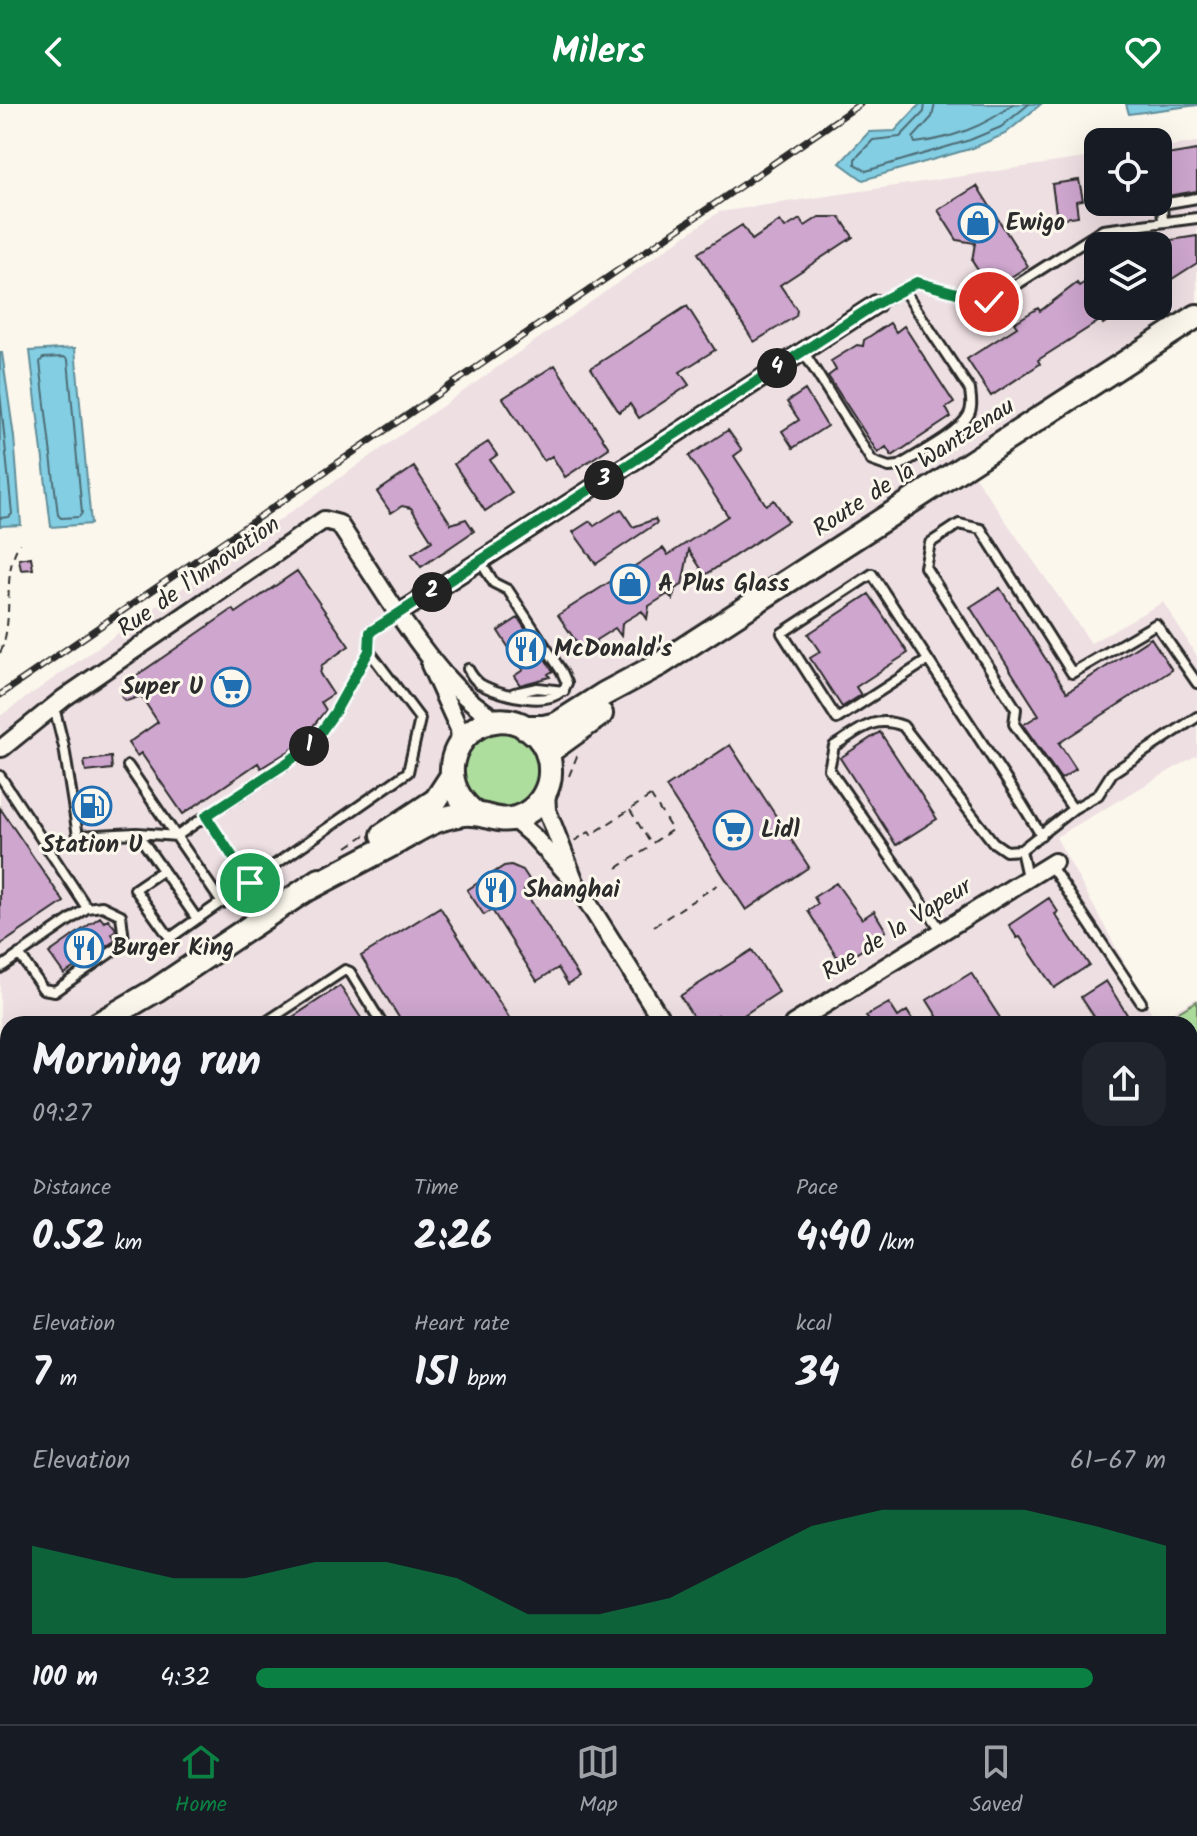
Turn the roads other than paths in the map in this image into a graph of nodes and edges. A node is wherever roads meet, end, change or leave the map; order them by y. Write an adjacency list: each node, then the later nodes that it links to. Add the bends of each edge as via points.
1 (1197, 198): 3 (lane, via 1162,204)
2 (1197, 218): 3 (lane)
3 (1163, 222): 4 (lane, via 1103,230 989,302 917,282)
4 (903, 289): 5 (lane); 7 (lane, via 970,390 972,402 958,427 899,466 872,461)
5 (876, 304): 7 (street)
6 (1197, 316): 13 (main road, Route de la Wantzenau)
7 (803, 351): 8 (street)
8 (480, 561): 9 (street); 14 (lane, via 494,583 508,590 567,683 564,691 537,688 509,694 480,683)
9 (398, 614): 10 (street); 11 (lane, via 370,632); 16 (street, Rue de l'Innovation, via 339,524 324,520)
10 (422, 649): 18 (street, via 468,700); 20 (street, via 452,710)
11 (369, 651): 29 (lane, via 314,742); 39 (lane, via 420,719 408,772)
12 (928, 660): 12 (lane, via 872,574 782,633 837,719); 32 (lane)
13 (660, 664): 19 (main road, Route de la Wantzenau, via 557,724); 22 (main road, Route de la Wantzenau)
14 (468, 669)
15 (1197, 683): 27 (lane, via 1156,624 1072,673 981,529 959,524 930,543 925,567 1016,709 1014,724)
16 (54, 707): 21 (street, Rue de l'Innovation); 31 (lane, via 78,836)
17 (1197, 717): 27 (lane, via 1112,773 1098,795)
18 (499, 721): 19 (main road); 20 (main road, via 477,727)
19 (524, 727): 22 (main road)
20 (460, 742): 25 (main road)
21 (1, 749)
22 (547, 753): 26 (main road)
23 (128, 766): 33 (lane)
24 (0, 776): 42 (lane)
25 (451, 777): 28 (main road, via 455,791); 40 (main road, via 436,800)
26 (546, 791): 30 (main road, via 538,804); 38 (street, via 547,810)
27 (1073, 809): 32 (lane)
28 (476, 814): 30 (main road); 40 (main road, via 437,821)
29 (206, 816): 33 (lane); 39 (lane)
30 (513, 819): 38 (street)
31 (137, 833): 33 (lane); 36 (lane)
32 (1041, 835): 34 (lane)
33 (177, 836): 41 (lane)
34 (1021, 850): 37 (lane); 44 (lane, via 1006,851 993,842 903,726 873,722 834,746 829,769)
35 (1051, 864): 37 (street, Rue de la Vapeur); 48 (lane)
36 (163, 870): 43 (lane); 43 (lane, via 135,889 170,938)
37 (1027, 877): 44 (street, Rue de la Vapeur)
38 (575, 882): 53 (street)
39 (250, 883): 41 (lane)
40 (308, 889): 47 (main road)
41 (222, 903): 43 (lane)
42 (87, 908): 45 (lane); 45 (lane, via 102,906 121,915 124,940 55,991 43,989)
43 (197, 919)
44 (941, 930): 54 (street, Rue de la Vapeur)
45 (19, 954): 46 (lane)
46 (0, 968)
47 (156, 990): 49 (main road); 50 (main road)
48 (1141, 1002)
49 (112, 1016)
50 (126, 1016)
51 (275, 1016): 52 (lane, via 345,970)
52 (377, 1016)
53 (653, 1016)
54 (806, 1016)

